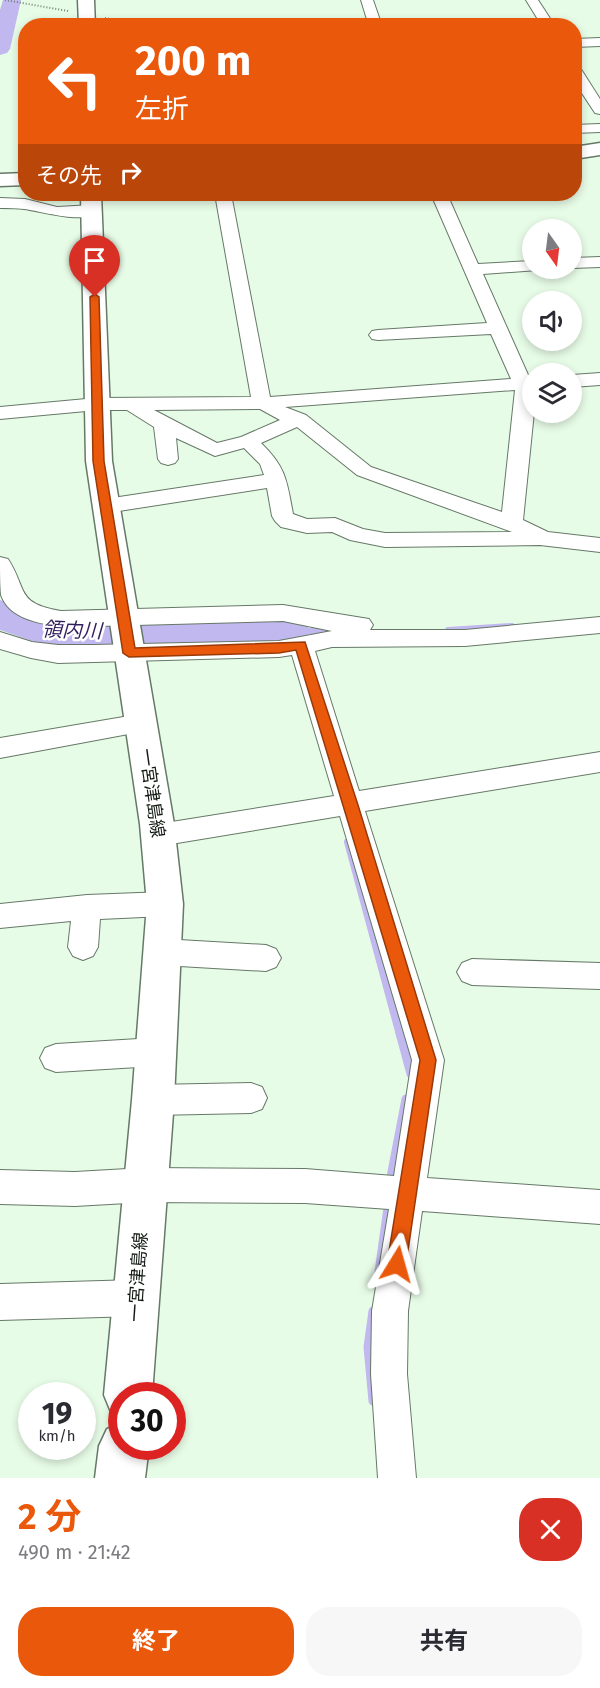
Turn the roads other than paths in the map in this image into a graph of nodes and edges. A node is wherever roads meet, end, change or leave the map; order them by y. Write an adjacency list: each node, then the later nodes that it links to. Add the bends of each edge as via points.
1 (86, 0): 4 (main road)
2 (367, 0): 5 (street)
3 (532, 0): 6 (street)
4 (87, 18)
5 (373, 18)
6 (544, 18)
7 (600, 42): 8 (street)
8 (582, 43)
9 (582, 75): 10 (street)
10 (600, 79)
11 (582, 81): 12 (street)
12 (600, 110)
13 (600, 128): 14 (street)
14 (582, 129)
15 (600, 149): 16 (main road)
16 (582, 152)
17 (18, 179): 18 (main road)
18 (0, 180)
19 (224, 201): 35 (street, via 259,395)
20 (449, 201): 26 (street)
21 (92, 202): 22 (street, via 57,212); 34 (main road, 一宮津島線)
22 (0, 203)
23 (600, 262): 24 (street)
24 (582, 263)
25 (522, 267): 26 (street)
26 (473, 269): 27 (street)
27 (497, 328): 28 (street); 29 (street)
28 (378, 335)
29 (522, 374)
30 (600, 379): 31 (street)
31 (582, 380)
32 (522, 383): 35 (street)
33 (130, 403): 34 (street); 35 (street); 39 (street)
34 (97, 404): 36 (street); 45 (main road, 一宮津島線, via 99,461)
35 (264, 404): 37 (street)
36 (0, 413)
37 (298, 419): 40 (street); 46 (street, via 364,471)
38 (523, 423): 46 (street)
39 (164, 424): 41 (street); 42 (street)
40 (248, 441): 41 (street); 43 (street, via 269,462)
41 (215, 450): 44 (street)
42 (168, 459)
43 (276, 480): 44 (street); 47 (street, via 283,516 289,522 307,526 335,525 358,536 385,540)
44 (221, 488): 45 (street)
45 (106, 506): 50 (main road, 一宮津島線)
46 (512, 523): 47 (street)
47 (543, 539): 48 (street)
48 (600, 545)
49 (0, 564): 50 (street, via 7,586 24,610 61,619)
50 (124, 617): 52 (street, via 283,613 345,625); 55 (main road, 一宮津島線)
51 (600, 625): 54 (street, via 465,638 332,639)
52 (431, 626)
53 (0, 640): 55 (street, via 58,654)
54 (294, 646): 55 (street); 59 (street)
55 (129, 653): 56 (main road, 一宮津島線)
56 (141, 723): 57 (street); 60 (main road, 一宮津島線)
57 (0, 748)
58 (600, 762): 59 (street)
59 (342, 806): 60 (street); 75 (street, via 428,1060)
60 (159, 836): 61 (main road, 一宮津島線)
61 (165, 904): 62 (street); 65 (main road, 一宮津島線)
62 (87, 907): 63 (street); 64 (street)
63 (0, 916)
64 (83, 947)
65 (162, 952): 66 (street); 69 (main road, 一宮津島線)
66 (266, 958)
67 (472, 972): 68 (street)
68 (600, 976)
69 (155, 1052): 70 (street); 72 (main road, 一宮津島線)
70 (56, 1058)
71 (251, 1098): 72 (street)
72 (153, 1100): 73 (main road, 一宮津島線)
73 (145, 1185): 74 (street, via 75,1189); 75 (street, via 305,1186); 77 (main road, 一宮津島線)
74 (0, 1187)
75 (407, 1192): 76 (street); 82 (street, via 390,1311 389,1374)
76 (600, 1207)
77 (136, 1298): 78 (street); 79 (main road, 一宮津島線)
78 (0, 1302)
79 (129, 1382)
80 (122, 1460): 81 (main road)
81 (120, 1478)
82 (397, 1478)

